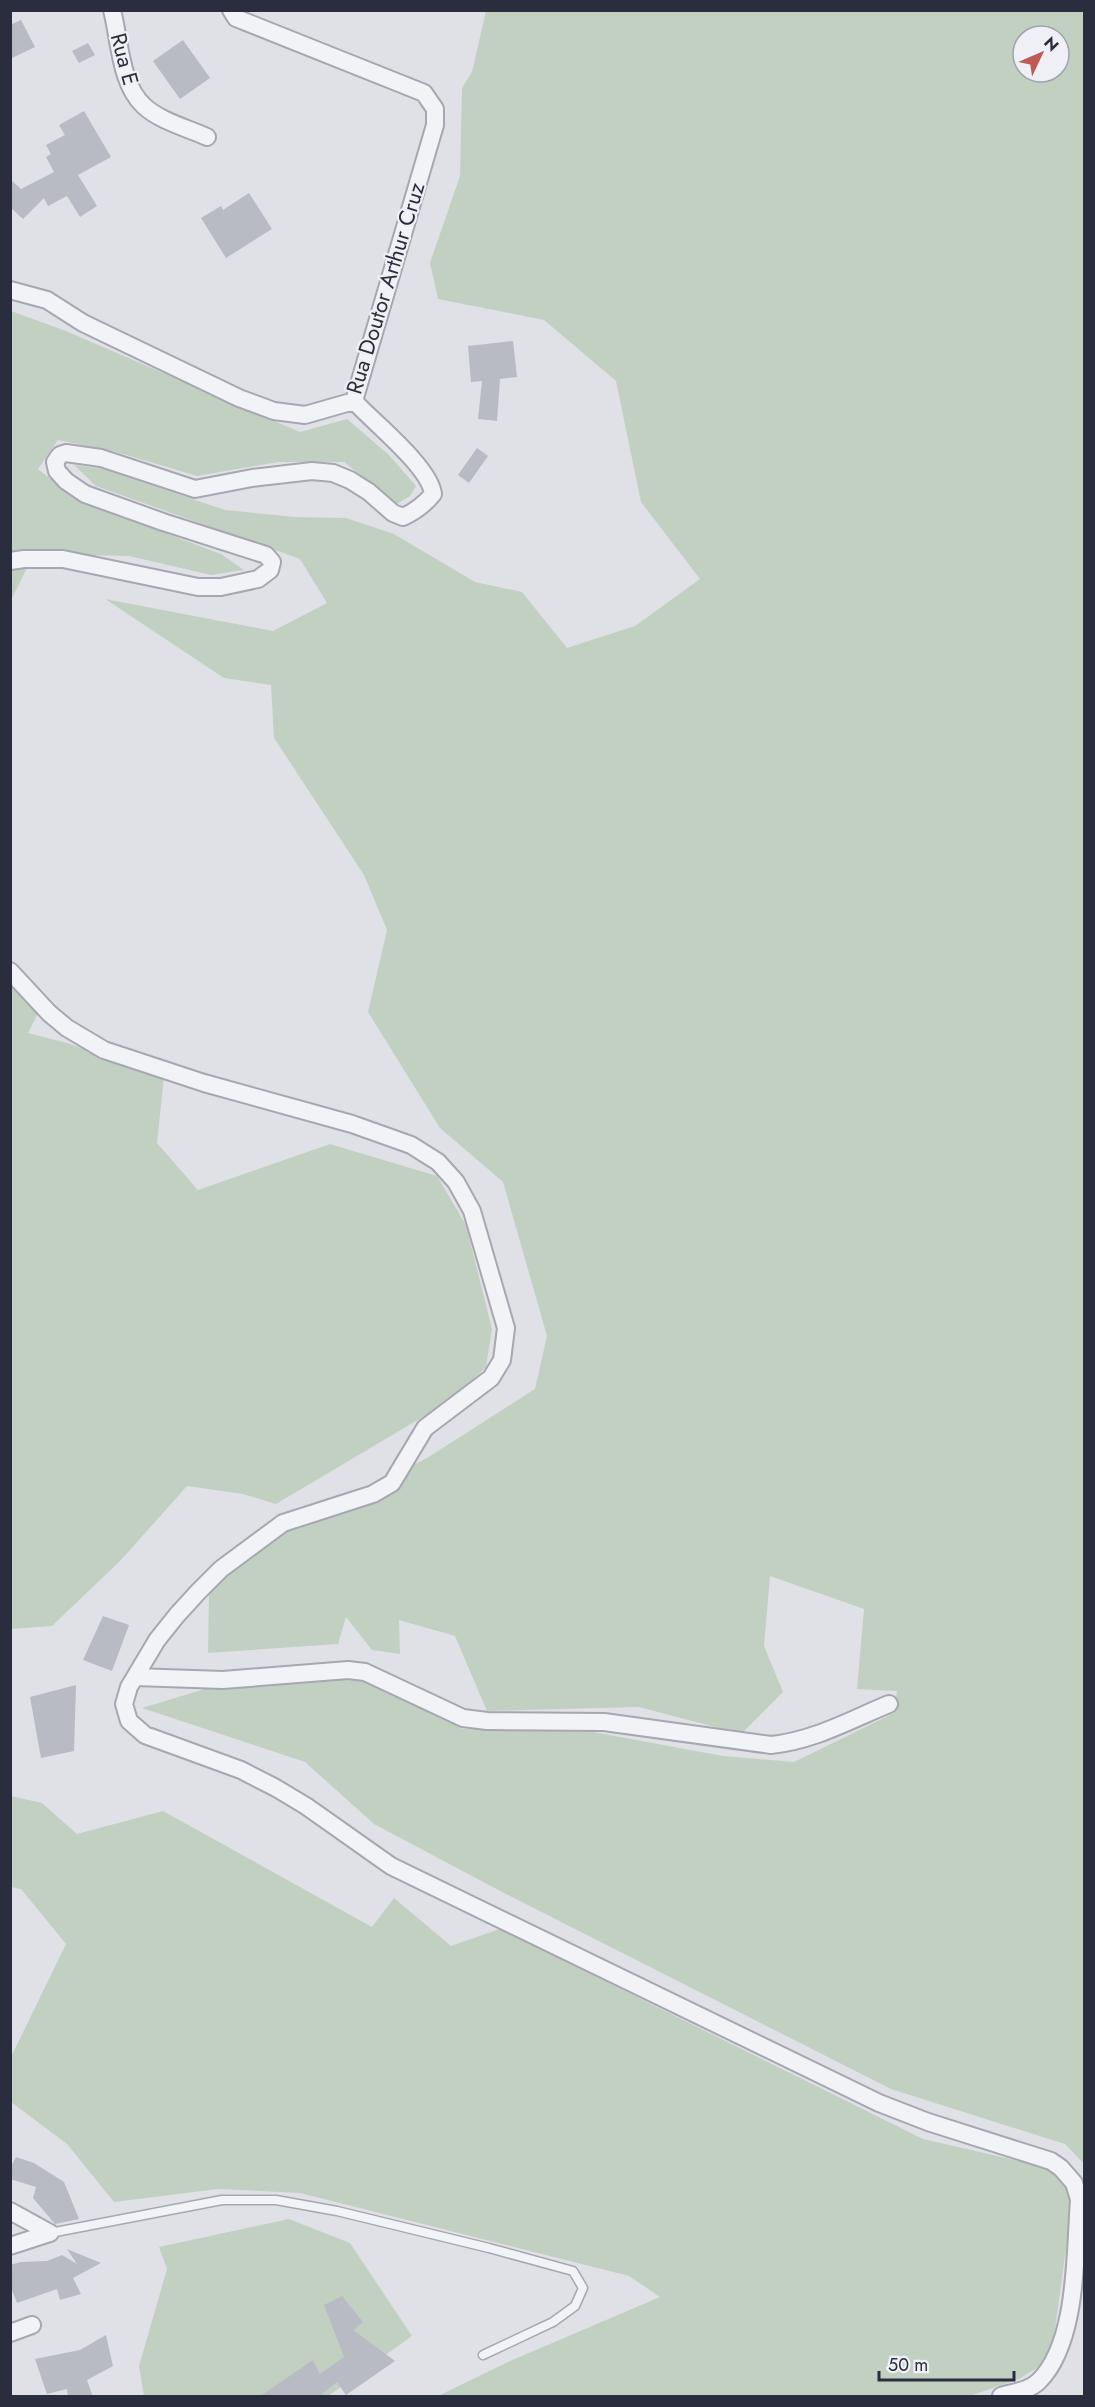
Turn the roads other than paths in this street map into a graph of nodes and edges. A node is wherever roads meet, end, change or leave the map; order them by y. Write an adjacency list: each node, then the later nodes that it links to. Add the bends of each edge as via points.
1 (112, 10): 3 (street, Rua E, via 125,73 133,92 144,106 161,117)
2 (231, 10): 5 (street, Rua Doutor Arthur Cruz, via 236,18 424,93 435,110 435,125)
3 (207, 137)
4 (10, 290): 5 (street, Rua Doutor Arthur Cruz, via 47,300 82,323 274,411 305,415)
5 (354, 401): 6 (street, via 412,459 432,485 433,494 415,511 404,516 393,513 369,492 333,473 312,471 195,489 101,458 66,453 55,462 57,471 85,494 266,555 272,562 270,570 258,579 198,587 63,560)
6 (10, 561)
7 (10, 971): 8 (street, via 67,1028 105,1050 363,1128 411,1145 438,1162 456,1182 472,1211 506,1328 502,1360 491,1378 425,1428 392,1483 373,1494 283,1523 263,1536 221,1569 177,1615)
8 (135, 1677): 9 (street, via 223,1680 348,1670 383,1679 463,1718 604,1722 771,1745 810,1738); 16 (street, via 124,1704 129,1721 145,1735 241,1770 276,1788 391,1866 879,2103 1039,2156 1061,2168 1074,2183 1079,2199 1070,2311 1062,2345 1039,2381 1028,2389)
9 (888, 1704)
10 (10, 2211): 11 (street)
11 (50, 2233): 12 (street); 15 (lane, via 222,2200 276,2200 347,2213 573,2271 584,2288 575,2306 553,2322)
12 (10, 2246)
13 (32, 2325): 14 (street)
14 (10, 2333)
15 (483, 2355)
16 (1001, 2397)

